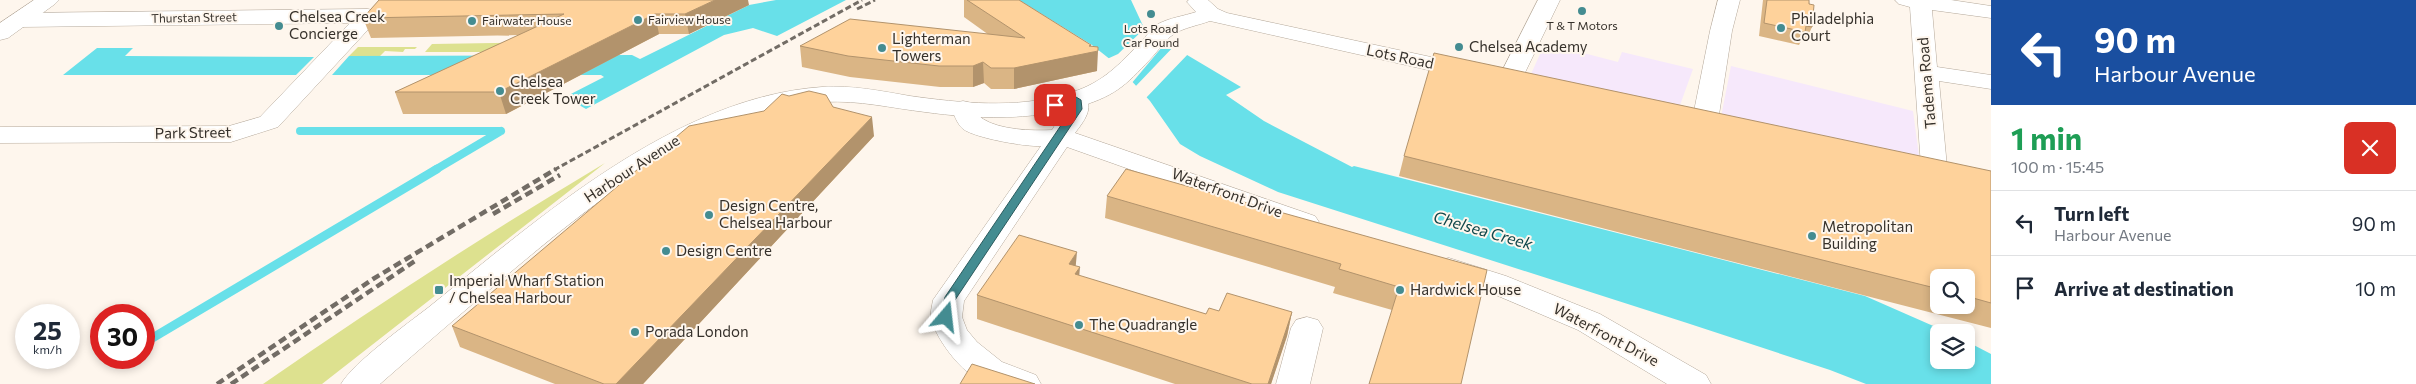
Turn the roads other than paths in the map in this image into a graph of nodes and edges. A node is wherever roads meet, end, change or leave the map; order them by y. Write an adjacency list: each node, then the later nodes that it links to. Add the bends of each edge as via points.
1 (48, 0): 8 (street)
2 (1549, 0): 5 (street, Lots Road, via 1519,83)
3 (1729, 0): 14 (street)
4 (1915, 1): 6 (street); 10 (street, Tadema Road)
5 (1204, 7): 12 (street, Harbour Avenue, via 1162,33 1107,88)
6 (1991, 12)
7 (368, 16): 8 (street, Thurstan Street); 15 (street, Park Street, via 269,122 252,129 231,134)
8 (20, 20): 9 (street)
9 (0, 33)
10 (1925, 72): 11 (street); 18 (street, Tadema Road)
11 (1991, 82)
12 (1076, 100): 13 (street, Harbour Avenue, via 1032,108); 16 (street, via 1077,109)
13 (963, 108): 16 (street, via 971,123 980,127 1027,139); 23 (street, Harbour Avenue, via 831,94 786,100 700,128 647,155 590,194 476,284)
14 (1705, 120)
15 (0, 135)
16 (1060, 137): 20 (street, Waterfront Drive, via 1144,163); 24 (street, via 949,300 946,317 965,350 990,371)
17 (1906, 161): 18 (street)
18 (1934, 167): 19 (street)
19 (1963, 173)
20 (1333, 232)
21 (1419, 259): 26 (street, Waterfront Drive, via 1495,283 1589,322)
22 (1307, 328): 25 (street)
23 (358, 384)
24 (1024, 384)
25 (1293, 384)
26 (1694, 384)

